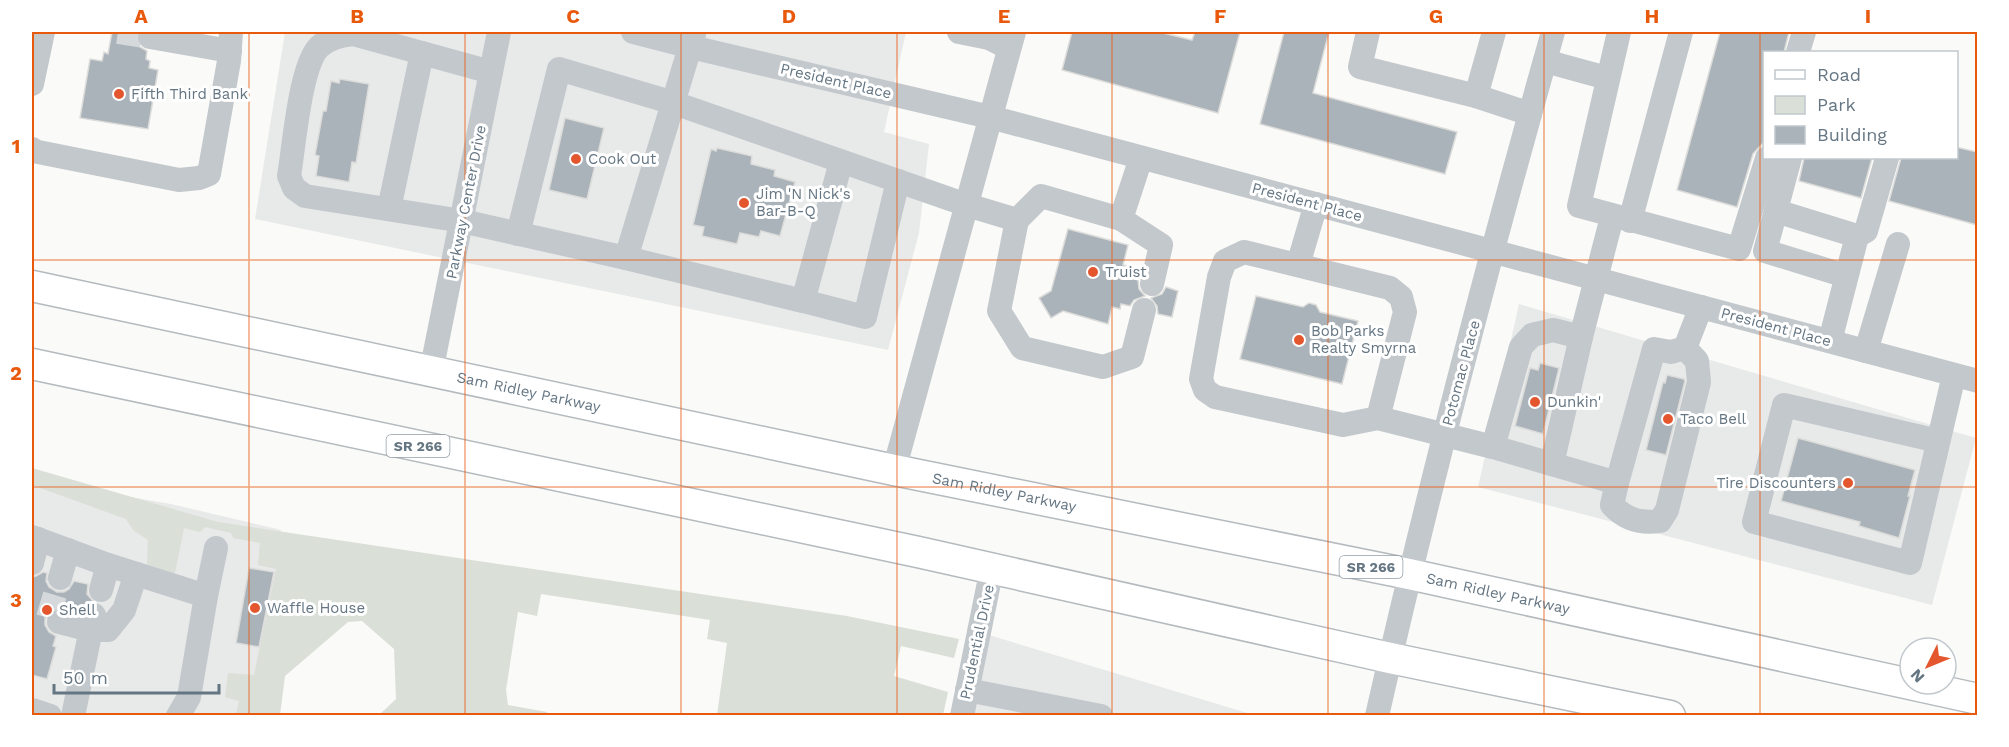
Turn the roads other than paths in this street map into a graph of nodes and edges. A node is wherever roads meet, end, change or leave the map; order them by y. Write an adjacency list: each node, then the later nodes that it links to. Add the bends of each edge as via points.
1 (43, 32): 17 (street)
2 (500, 32): 19 (street, Parkway Center Drive)
3 (633, 32): 12 (street, President Place)
4 (959, 32): 13 (street)
5 (1368, 32): 22 (street, via 1360,67)
6 (1494, 32): 22 (street)
7 (1554, 32): 18 (street, Potomac Place)
8 (1619, 32): 20 (street)
9 (1680, 32): 38 (street)
10 (1804, 32): 15 (street)
11 (150, 37): 14 (street)
12 (693, 40): 23 (street); 25 (street, President Place)
13 (1011, 40): 25 (street)
14 (230, 41): 26 (street, via 209,174 180,180)
15 (1798, 51)
16 (422, 53): 19 (street); 35 (street); 35 (street, via 353,34 337,35 318,47 305,73 289,176 294,188 305,196)
17 (34, 57): 21 (street)
18 (1545, 61): 20 (street); 24 (street, Potomac Place)
19 (491, 72): 40 (street, Parkway Center Drive)
20 (1607, 78): 38 (street, via 1579,206)
21 (32, 84)
22 (1476, 96): 24 (street)
23 (674, 103): 31 (street); 41 (street, via 559,69); 45 (street)
24 (1530, 114): 44 (street, Potomac Place)
25 (990, 117): 27 (street, President Place); 34 (street)
26 (32, 149)
27 (1141, 158): 33 (street, President Place); 37 (street)
28 (1767, 159): 38 (street, via 1739,249)
29 (1790, 159): 36 (street)
30 (1887, 159): 42 (street, via 1866,231)
31 (841, 162): 32 (street); 51 (street)
32 (898, 181): 34 (street); 51 (street, via 865,317)
33 (1316, 204): 44 (street, President Place); 46 (street)
34 (967, 205): 39 (street); 67 (street)
35 (390, 209): 40 (street)
36 (1776, 212): 42 (street); 47 (street, via 1765,251)
37 (1121, 219): 39 (street, via 1041,196); 49 (street, via 1161,245)
38 (1621, 219): 48 (street)
39 (1017, 220): 53 (street, via 999,311 1022,348 1103,367 1132,357)
40 (462, 221): 41 (street); 59 (street, Parkway Center Drive)
41 (518, 234): 45 (street)
42 (1857, 236): 47 (street)
43 (1898, 243): 57 (street)
44 (1493, 252): 48 (street, President Place); 63 (street, Potomac Place)
45 (626, 258): 51 (street)
46 (1298, 265): 62 (street, via 1390,288 1401,297 1405,312); 62 (street, via 1244,252 1225,261 1201,379 1205,390 1215,397 1343,426)
47 (1846, 276): 55 (street)
48 (1595, 279): 52 (street, President Place); 54 (street)
49 (1152, 284)
50 (32, 286): 59 (main road, Sam Ridley Parkway / SR 266)
51 (803, 301)
52 (1701, 308): 55 (street, President Place); 56 (street)
53 (1144, 310)
54 (1581, 337): 65 (street, via 1553,330 1532,335 1521,347); 66 (street)
55 (1830, 341): 57 (street, President Place)
56 (1685, 348): 68 (street, via 1671,352 1654,350); 68 (street, via 1697,362 1700,382 1667,510 1659,521 1645,523 1622,516 1612,505)
57 (1866, 351): 60 (street, President Place)
58 (32, 364): 74 (main road, SR 266)
59 (431, 372): 67 (main road, Sam Ridley Parkway / SR 266)
60 (1954, 375): 61 (street, President Place); 64 (street)
61 (1977, 381)
62 (1378, 418): 63 (street)
63 (1445, 436): 65 (street); 76 (street, Potomac Place)
64 (1938, 441): 64 (street, via 1910,563 1754,522 1784,405)
65 (1493, 447): 66 (street)
66 (1552, 464): 68 (street)
67 (894, 470): 76 (main road, Sam Ridley Parkway / SR 266)
68 (1617, 483)
69 (35, 538): 71 (street); 72 (street)
70 (216, 548): 79 (street)
71 (68, 550): 73 (street); 77 (street)
72 (32, 563)
73 (108, 566): 75 (street); 78 (street)
74 (992, 567): 82 (main road, SR 266); 83 (street, Prudential Drive)
75 (136, 574): 79 (street); 81 (street, via 124,610 108,630)
76 (1409, 574): 82 (street, Potomac Place); 84 (main road, Sam Ridley Parkway / SR 266)
77 (60, 578)
78 (101, 590)
79 (206, 596): 88 (street, via 189,697)
80 (59, 622): 81 (street)
81 (93, 622): 87 (street)
82 (1390, 658): 91 (street, Potomac Place); 92 (main road, SR 266)
83 (967, 690): 89 (street, Prudential Drive); 90 (street)
84 (1977, 699)
85 (32, 710): 86 (street)
86 (50, 716)
87 (73, 716)
88 (178, 716)
89 (962, 716)
90 (1101, 716)
91 (1377, 716)
92 (1670, 716)

